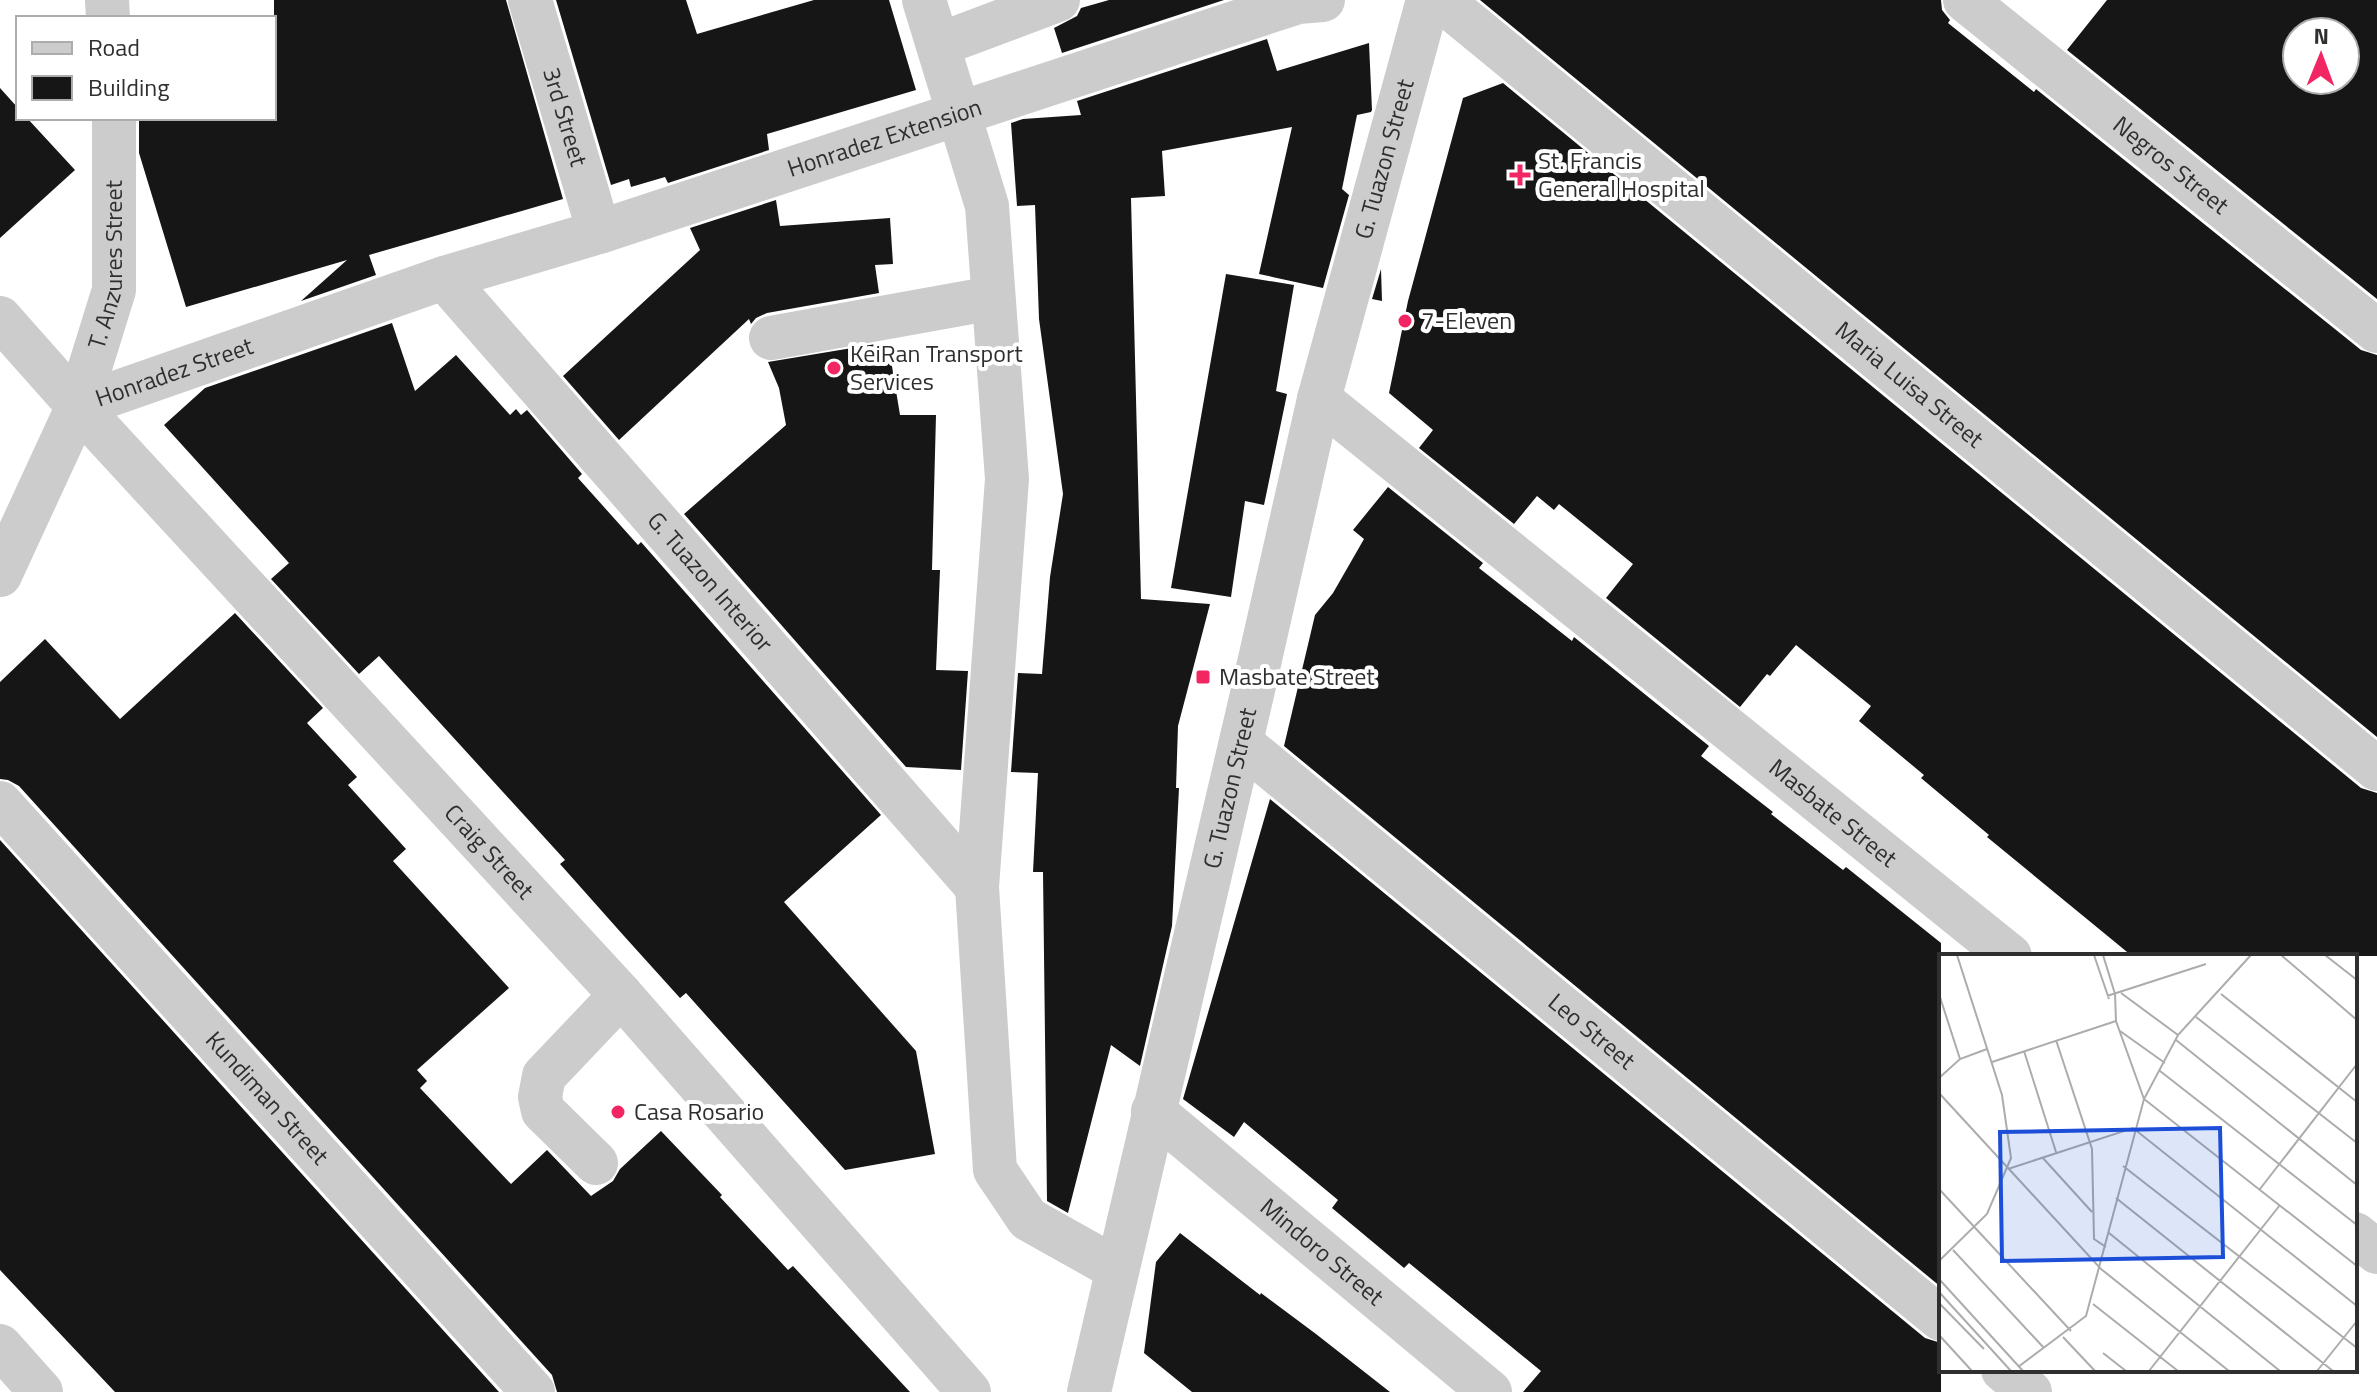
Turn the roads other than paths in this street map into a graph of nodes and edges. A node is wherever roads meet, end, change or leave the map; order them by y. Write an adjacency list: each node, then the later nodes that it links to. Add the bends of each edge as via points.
1 (530, 0): 11 (street, 3rd Street)
2 (924, 0): 8 (street)
3 (1058, 0): 8 (street)
4 (1428, 0): 17 (street, G. Tuazon Street)
5 (1441, 0): 21 (street, Maria Luisa Street)
6 (1965, 0): 15 (street, Negros Street)
7 (1306, 1): 9 (street, Honradez Extension)
8 (938, 45): 9 (street)
9 (959, 113): 11 (street, Honradez Extension); 13 (street, via 987,206)
10 (114, 120): 18 (street, T. Anzures Street, via 114,290)
11 (599, 232): 12 (street, Honradez Extension)
12 (444, 278): 18 (street, Honradez Street); 23 (street, G. Tuazon Interior)
13 (993, 298): 16 (street); 23 (street, via 1007,479)
14 (0, 318): 18 (street, Craig Street)
15 (2377, 331)
16 (771, 338)
17 (1319, 399): 20 (street, G. Tuazon Street); 24 (street, Masbate Street)
18 (78, 406): 19 (street, Honradez Street); 25 (street, Craig Street)
19 (0, 575)
20 (1241, 743): 26 (street, G. Tuazon Street); 31 (street, Leo Street)
21 (2377, 769)
22 (0, 803): 35 (street, Kundiman Street)
23 (977, 887): 30 (street, via 995,1170 1028,1219)
24 (2008, 954)
25 (621, 995): 27 (street, via 544,1076 540,1097 543,1111); 36 (street, Craig Street)
26 (1153, 1111): 30 (street, G. Tuazon Street); 38 (street, Mindoro Street)
27 (596, 1163)
28 (2357, 1236): 29 (street)
29 (2377, 1252)
30 (1117, 1269): 37 (street, G. Tuazon Street)
31 (1939, 1317)
32 (0, 1346): 34 (street)
33 (2005, 1372): 39 (street)
34 (41, 1392)
35 (533, 1392)
36 (969, 1392)
37 (1089, 1392)
38 (1490, 1392)
39 (2030, 1392)

